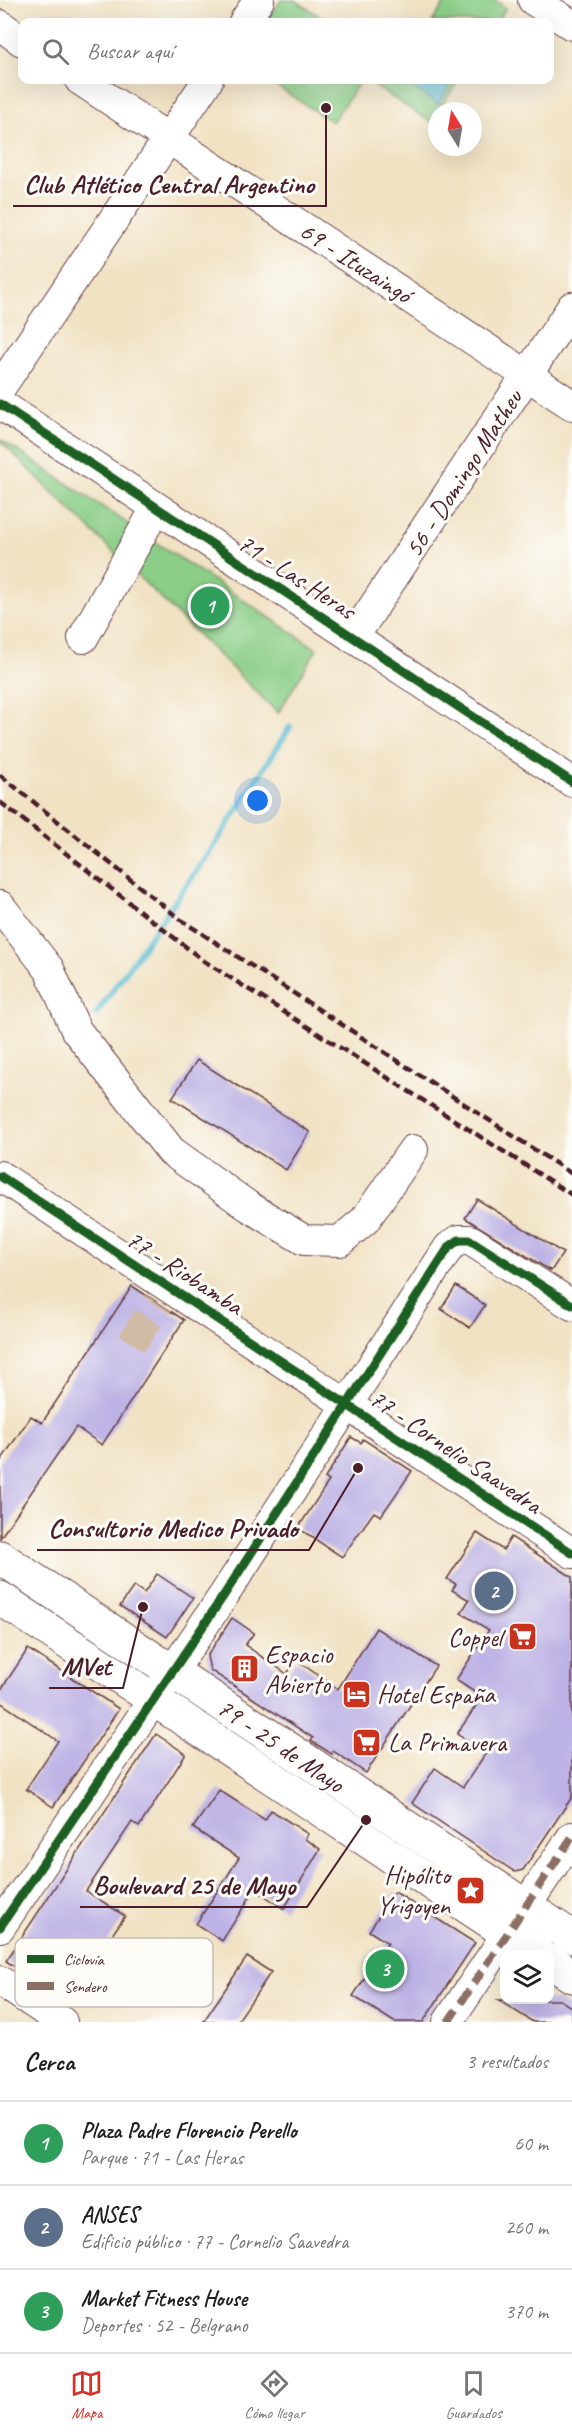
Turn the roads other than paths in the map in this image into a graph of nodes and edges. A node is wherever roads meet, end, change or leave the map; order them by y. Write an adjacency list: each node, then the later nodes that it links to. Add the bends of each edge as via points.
1 (259, 0): 3 (street)
2 (533, 0): 5 (street)
3 (247, 18)
4 (0, 25): 6 (street)
5 (572, 25)
6 (18, 37)
7 (86, 84): 9 (street, 69 - Ituzaingó)
8 (204, 84): 9 (street)
9 (169, 139): 11 (street, 69 - Ituzaingó); 12 (street)
10 (572, 307): 11 (street, 56 - Domingo Matheu)
11 (527, 375): 14 (street, 69 - Ituzaingó); 17 (street, 56 - Domingo Matheu)
12 (0, 388)
13 (0, 404): 15 (street, 71 - Las Heras)
14 (572, 405)
15 (156, 508): 16 (street); 17 (street, 71 - Las Heras)
16 (83, 638)
17 (353, 638): 18 (street, 71 - Las Heras)
18 (572, 782)
19 (0, 906): 20 (street, via 49,969 76,1030 171,1151 304,1240 340,1241 365,1220)
20 (413, 1150)
21 (0, 1176): 23 (street, 77 - Riobamba, via 164,1295)
22 (572, 1305): 23 (street, via 470,1240 459,1240 449,1247)
23 (347, 1403): 24 (street, 77 - Cornelio Saavedra); 27 (street)
24 (572, 1553)
25 (0, 1557): 27 (main road, 79 - 25 de Mayo)
26 (0, 1598): 28 (main road, 79 - 25 de Mayo)
27 (171, 1671): 28 (street); 30 (main road, 79 - 25 de Mayo)
28 (152, 1699): 31 (street); 32 (main road, 79 - 25 de Mayo)
29 (572, 1837): 30 (street)
30 (524, 1906): 32 (street); 33 (main road, 79 - 25 de Mayo)
31 (0, 1928)
32 (507, 1933): 34 (main road, 79 - 25 de Mayo); 41 (street)
33 (572, 1937)
34 (534, 1950)
35 (554, 1964): 36 (main road)
36 (572, 1976)
37 (0, 1981): 38 (street)
38 (15, 1991)
39 (39, 2007): 40 (street)
40 (62, 2022)
41 (448, 2022)

